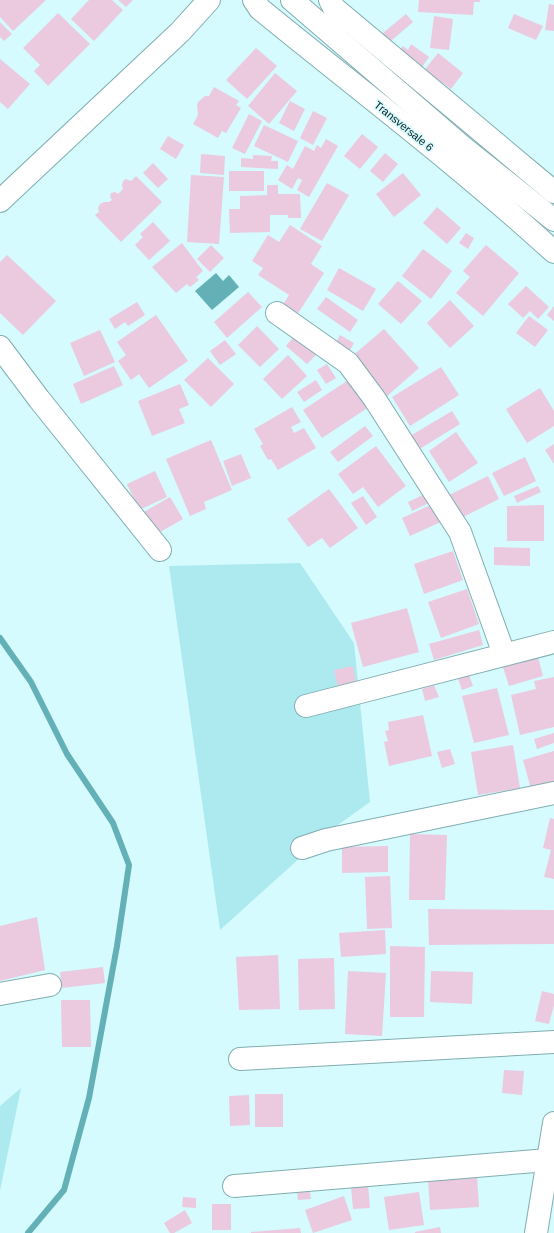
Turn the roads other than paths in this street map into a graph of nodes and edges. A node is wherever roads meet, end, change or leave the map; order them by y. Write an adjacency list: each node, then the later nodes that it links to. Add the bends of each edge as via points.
1 (209, 0): 6 (street, via 180,32)
2 (254, 0): 8 (street, Transversale 6, via 260,8 518,219)
3 (292, 0): 5 (street, Transversale 6, via 464,148)
4 (330, 0): 5 (street, via 334,8)
5 (546, 187): 7 (street, Transversale 6)
6 (0, 201)
7 (554, 220)
8 (554, 252)
9 (277, 313): 13 (street, via 348,363 374,398 460,532)
10 (0, 347): 11 (street)
11 (160, 550)
12 (554, 642): 13 (street)
13 (504, 654): 14 (street)
14 (306, 706)
15 (554, 793): 16 (street, via 331,839)
16 (302, 848)
17 (50, 985): 18 (street)
18 (0, 994)
19 (554, 1042): 20 (street)
20 (240, 1059)
21 (554, 1123): 22 (street)
22 (548, 1160): 23 (street); 24 (street)
23 (234, 1186)
24 (536, 1233)

